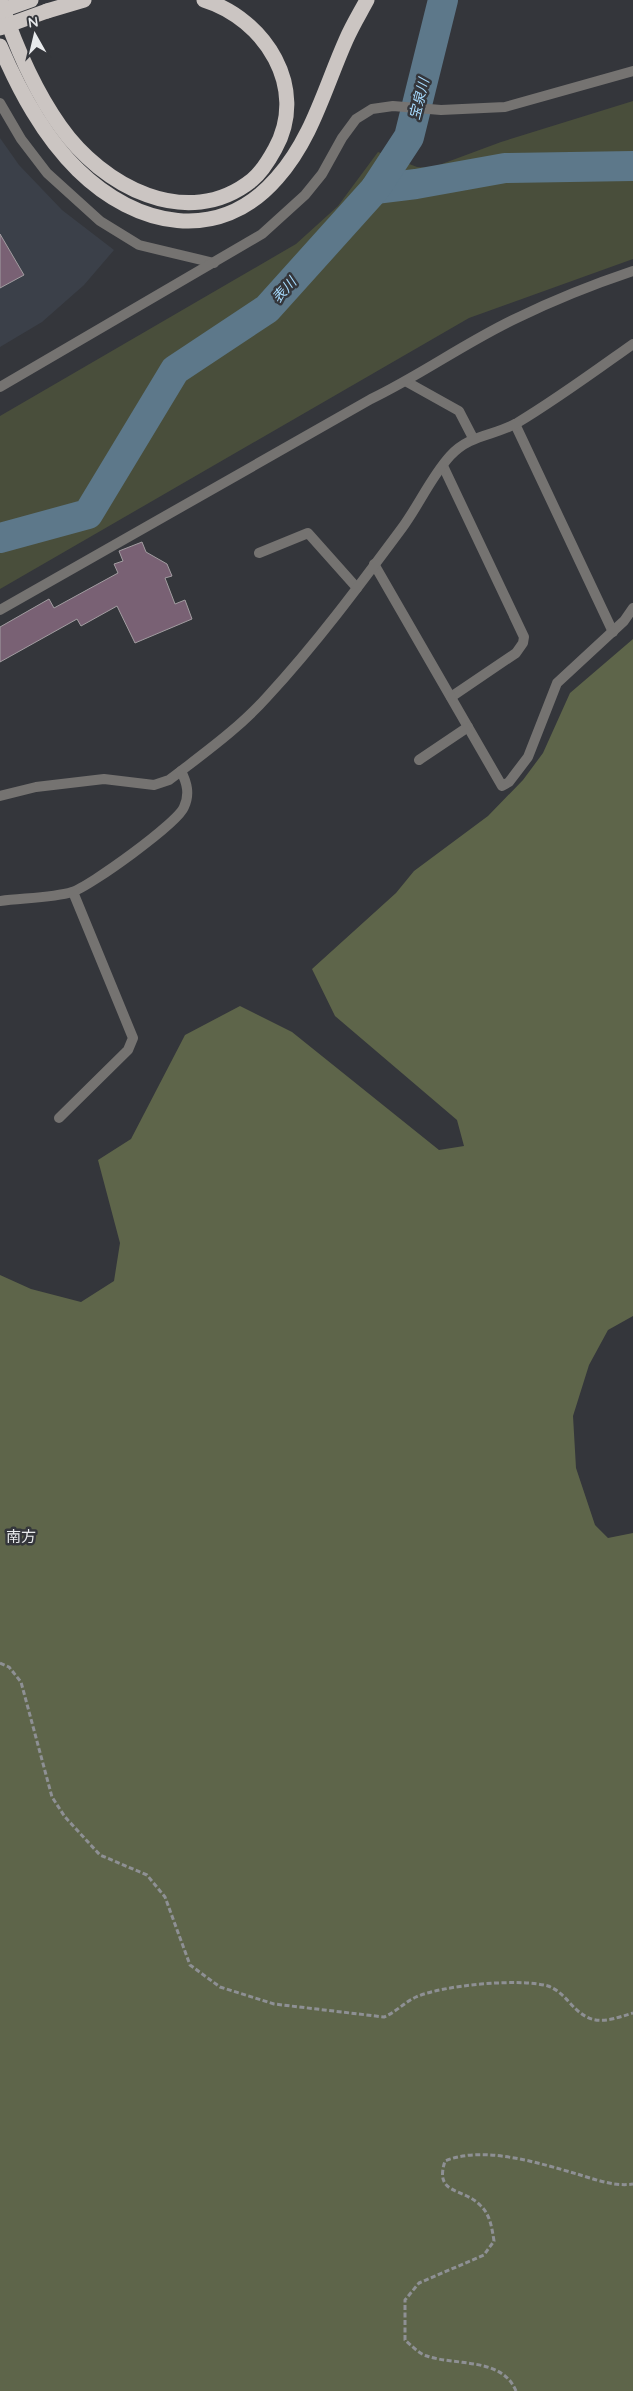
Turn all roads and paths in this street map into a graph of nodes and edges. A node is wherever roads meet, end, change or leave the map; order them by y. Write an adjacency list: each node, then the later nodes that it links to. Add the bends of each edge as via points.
1 (0, 0): 4 (highway, via 23,62 61,128 104,172 128,188 156,199 184,204 212,201 253,179 278,144 286,105 285,85 278,63 265,41 244,20 218,4)
2 (31, 0): 6 (highway, bridge)
3 (84, 0): 7 (highway, bridge)
4 (204, 0)
5 (367, 0): 8 (highway, via 346,39 310,128 293,158 261,194 215,219 186,222 157,218 96,186 77,169 31,108 16,84)
6 (0, 11)
7 (0, 28)
8 (0, 46)
9 (633, 71): 11 (street, via 505,108 441,110 394,106 372,110 356,119 305,196 262,234)
10 (0, 103): 11 (street, via 21,139 47,173 100,221 139,245)
11 (214, 263): 15 (street)
12 (633, 271): 14 (street, via 516,318)
13 (631, 351): 16 (street)
14 (407, 382): 17 (street, via 459,411); 23 (street, via 371,399)
15 (0, 387)
16 (515, 424): 17 (street); 24 (street)
17 (473, 438): 18 (street, via 450,456)
18 (443, 466): 20 (street); 25 (street, via 524,637 516,653)
19 (259, 553): 21 (street, via 308,533)
20 (374, 564): 21 (street); 25 (street)
21 (356, 588): 28 (street, via 267,698 225,737)
22 (633, 608): 24 (street)
23 (0, 610)
24 (613, 632): 26 (street, via 557,683 528,757 509,782 502,786)
25 (451, 697): 26 (street)
26 (468, 727): 27 (street)
27 (419, 760)
28 (181, 771): 29 (street, via 170,780 154,785 104,779 36,787); 30 (street, via 188,790 184,809 162,831 126,858)
29 (0, 796)
30 (73, 892): 31 (street); 32 (street, via 133,1038 128,1050)
31 (0, 900)
32 (59, 1118)
33 (0, 1663): 34 (path, via 9,1667 21,1682 52,1797 65,1817 100,1856 147,1875 165,1897 190,1965 220,1987 274,2004 384,2017 433,1991 505,1981 549,1986 594,2022)
34 (633, 2013)
35 (633, 2184): 36 (path, via 603,2182 551,2166 491,2155 458,2155 445,2161 443,2182 451,2191 462,2193 481,2205 491,2223 494,2240 484,2255 419,2283 405,2300 405,2340 425,2356 501,2371)
36 (516, 2391)

